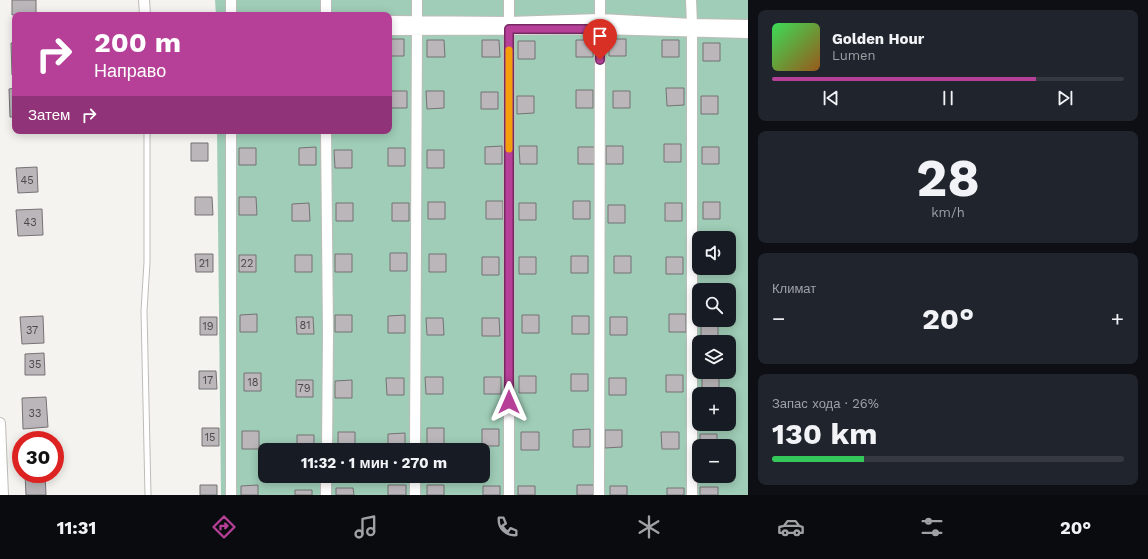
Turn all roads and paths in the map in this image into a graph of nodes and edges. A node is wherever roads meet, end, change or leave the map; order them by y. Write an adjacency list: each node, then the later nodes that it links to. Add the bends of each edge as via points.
1 (144, 0): 8 (street)
2 (231, 0): 9 (street)
3 (326, 0): 10 (street)
4 (418, 0): 14 (street)
5 (509, 0): 15 (street)
6 (600, 0): 12 (street)
7 (691, 0): 16 (street)
8 (145, 12)
9 (232, 12)
10 (326, 12)
11 (392, 22): 14 (street)
12 (600, 24): 15 (street); 16 (street); 33 (street)
13 (748, 25): 16 (street)
14 (418, 26): 15 (street); 17 (street); 24 (street)
15 (509, 26): 32 (street)
16 (692, 28): 18 (street); 34 (street)
17 (392, 30)
18 (748, 33)
19 (147, 134): 28 (lane, via 147,262 144,311)
20 (231, 134): 29 (street)
21 (326, 134): 23 (street)
22 (0, 423): 27 (street)
23 (327, 443)
24 (415, 443)
25 (326, 483): 30 (street)
26 (415, 483): 31 (street)
27 (3, 495)
28 (148, 495)
29 (231, 495)
30 (326, 495)
31 (415, 495)
32 (509, 495)
33 (599, 495)
34 (692, 495)

